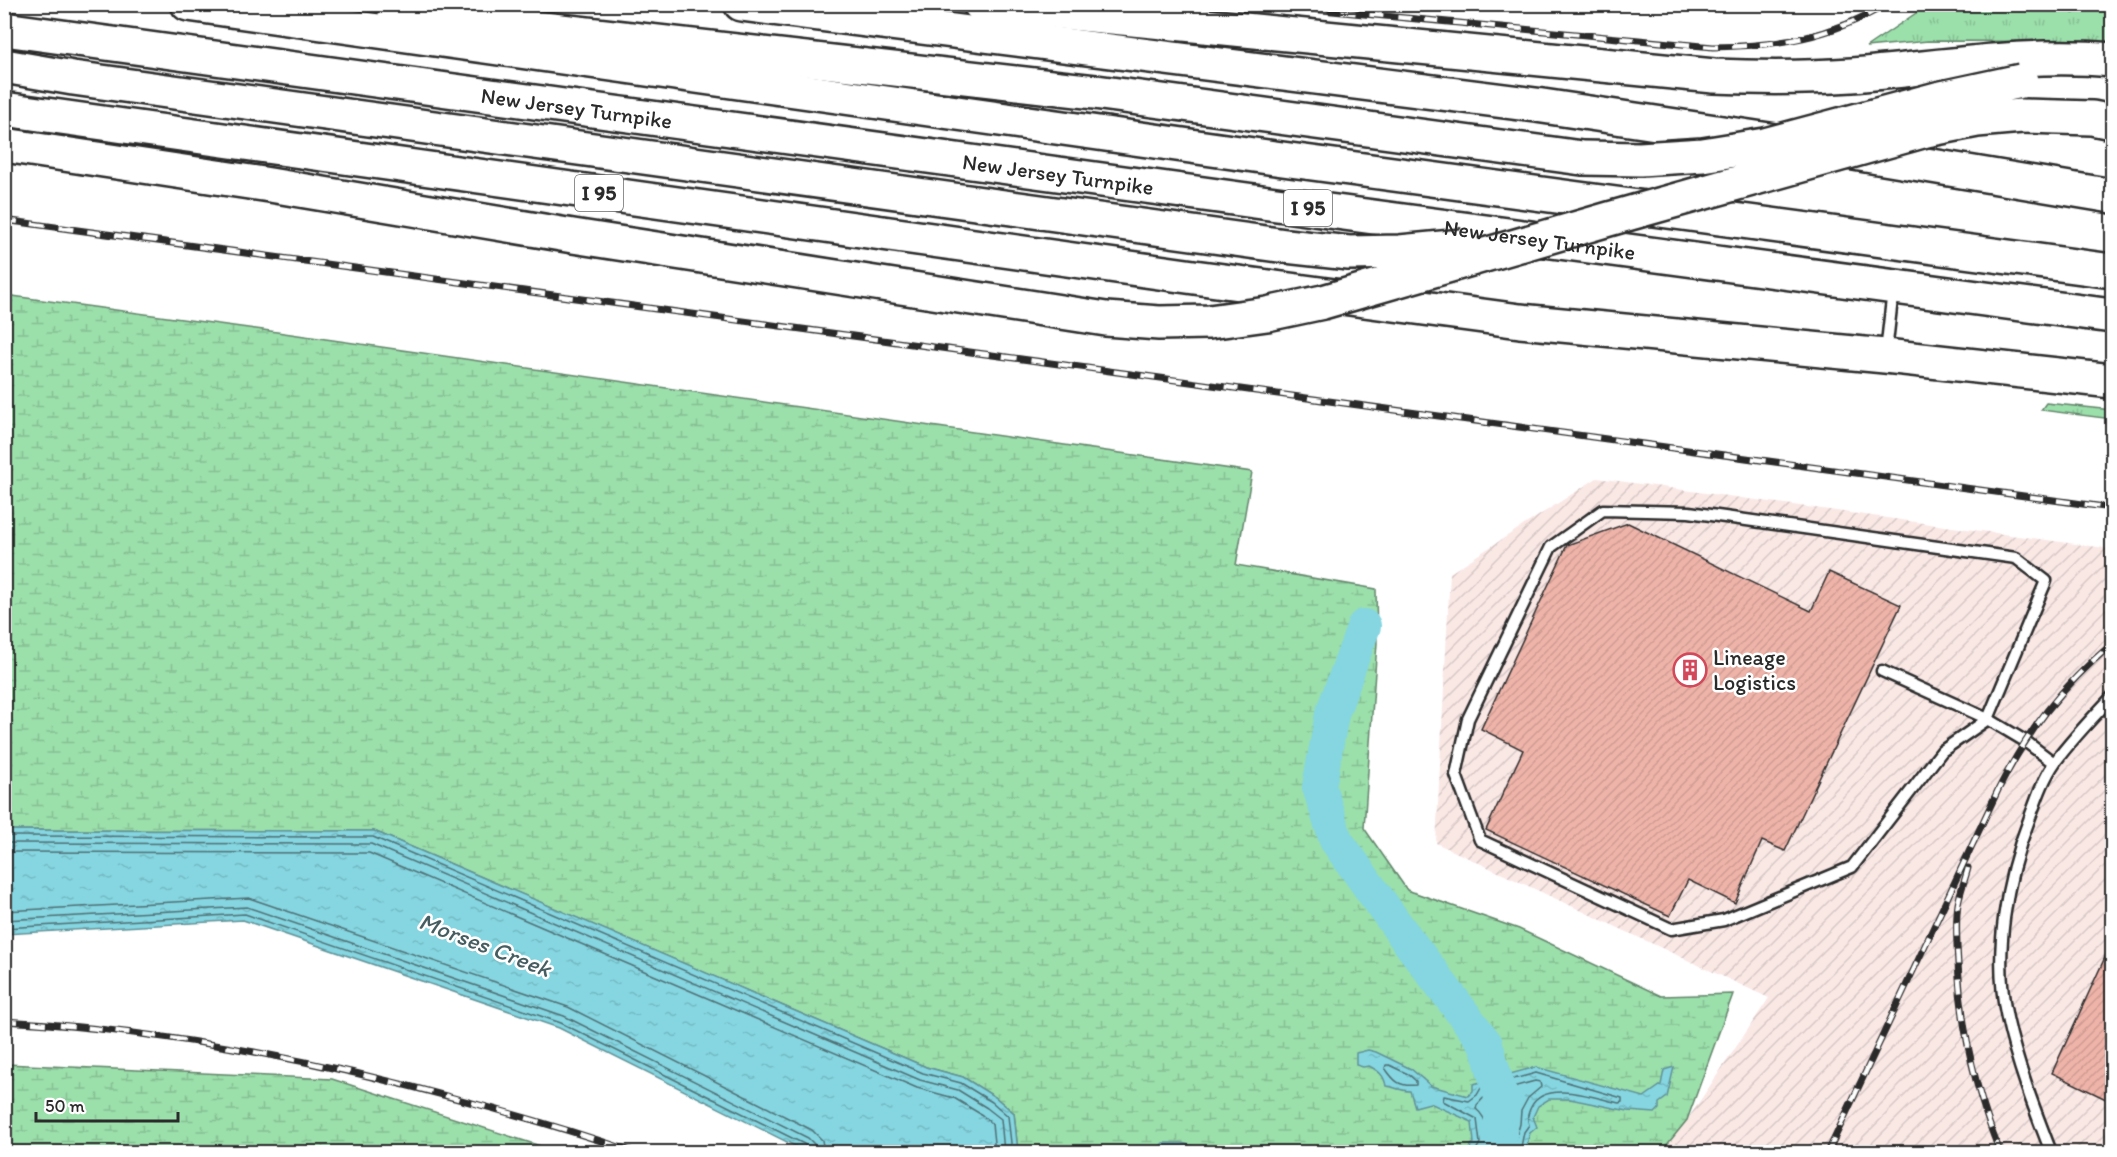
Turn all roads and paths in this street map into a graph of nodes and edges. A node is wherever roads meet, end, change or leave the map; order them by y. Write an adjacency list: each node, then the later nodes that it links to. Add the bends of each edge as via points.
1 (188, 4): 8 (highway, New Jersey Turnpike / I 95)
2 (335, 4): 8 (highway)
3 (741, 4): 15 (highway, via 1536,105)
4 (980, 4): 9 (highway, via 1714,76 1803,78 2022,58)
5 (2112, 6): 6 (path)
6 (2072, 12)
7 (4, 29): 18 (highway, New Jersey Turnpike / I 95)
8 (511, 38): 11 (highway, bridge, via 1095,92 1582,158 1703,155 1755,147 2021,81); 17 (highway, New Jersey Turnpike / I 95, via 1275,158)
9 (2112, 60)
10 (4, 66): 16 (highway, bridge, via 1348,253 1462,246)
11 (2112, 78)
12 (4, 109): 20 (highway, I 95, via 1520,321)
13 (2112, 122): 16 (highway, bridge, via 2022,116 1977,120 1926,130)
14 (4, 145): 16 (highway, bridge, via 1106,319 1159,323 1209,322 1323,302)
15 (2112, 196)
16 (1609, 219)
17 (2112, 271)
18 (1893, 285): 19 (highway, New Jersey Turnpike / I 95); 20 (lane)
19 (2112, 316)
20 (1885, 356): 21 (highway, I 95)
21 (2112, 381)
22 (1882, 671): 24 (lane)
23 (2112, 697): 25 (lane)
24 (1988, 719): 24 (lane, via 2046,581 2016,558 1689,512 1603,510 1551,547 1468,718 1456,775 1480,840 1671,929 1724,920 1852,867 1942,751); 25 (lane)
25 (2054, 763): 26 (lane, via 2017,851 2006,908 2001,966 2006,1016 2024,1084)
26 (2051, 1152)

